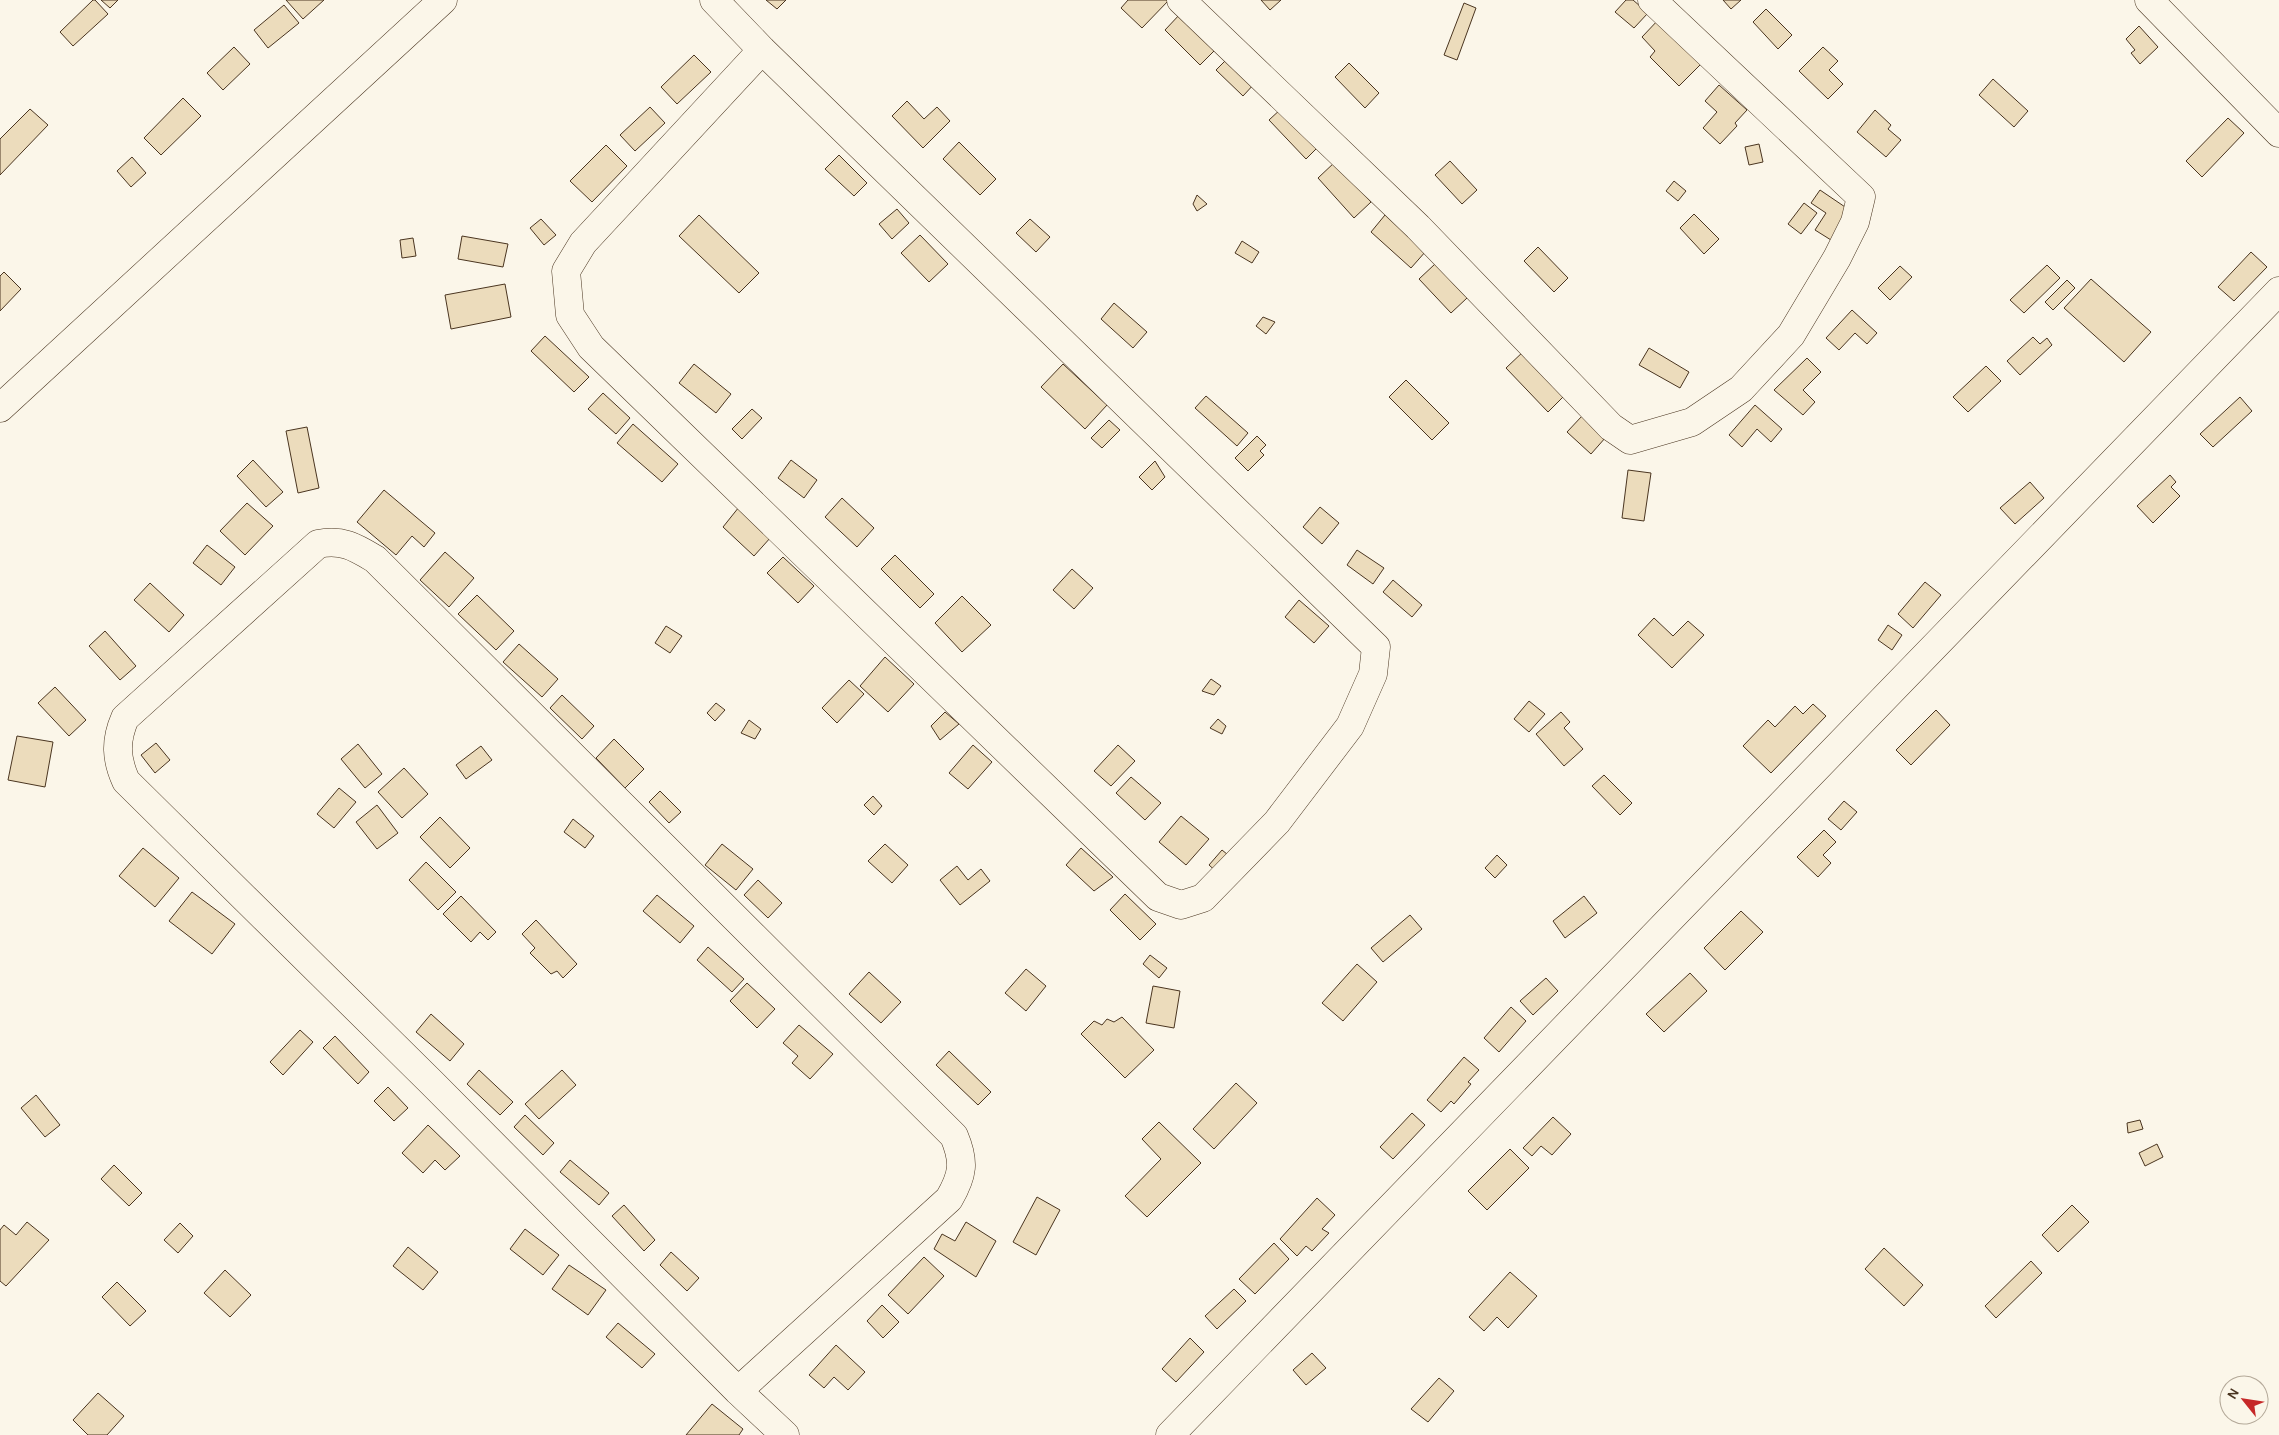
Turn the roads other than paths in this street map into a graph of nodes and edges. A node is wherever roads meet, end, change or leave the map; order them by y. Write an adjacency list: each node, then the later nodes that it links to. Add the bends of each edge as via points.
1 (443, 0): 9 (street)
2 (714, 0): 6 (street)
3 (1181, 0): 4 (street, via 1418,227 1611,426 1630,440 1692,422 1741,389 1791,335 1837,258 1855,222 1861,197)
4 (1652, 0)
5 (2149, 0): 7 (street)
6 (762, 50): 6 (street, via 583,243 566,271 570,315 591,347 1158,897 1181,904 1203,898 1277,822 1350,726 1373,674 1376,647)
7 (2279, 133)
8 (2279, 291): 12 (street)
9 (0, 408)
10 (738, 1391): 10 (street, via 949,1199 960,1182 962,1154 954,1136 375,559 354,547 333,541 318,544 125,718 117,749 126,782); 11 (street)
11 (785, 1435)
12 (1170, 1435)

